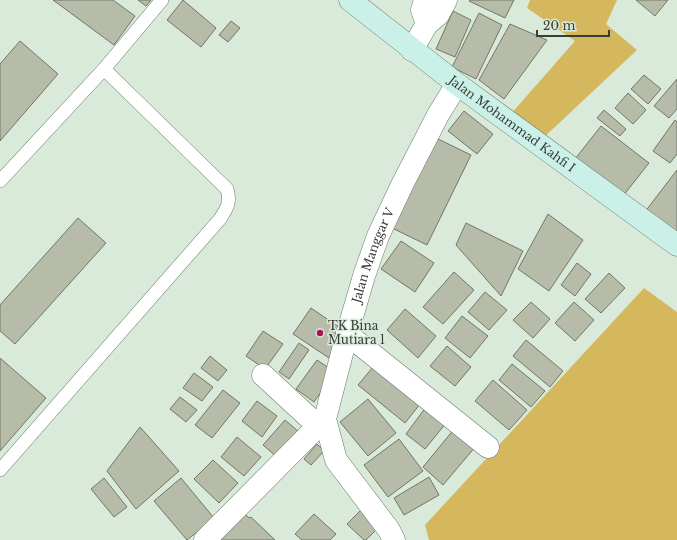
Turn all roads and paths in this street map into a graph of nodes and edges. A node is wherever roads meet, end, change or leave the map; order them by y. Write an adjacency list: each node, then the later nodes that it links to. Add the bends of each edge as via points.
1 (162, 0): 7 (lane)
2 (350, 0): 6 (main road, Jalan Mohammad Kahfi I)
3 (425, 0): 5 (street, via 422,10)
4 (446, 0): 5 (street, via 438,15)
5 (427, 24): 6 (street)
6 (412, 50): 8 (main road, Jalan Mohammad Kahfi I)
7 (104, 69): 9 (lane); 15 (lane, via 227,190 229,205 220,219)
8 (457, 84): 10 (main road, Jalan Mohammad Kahfi I); 11 (street, Jalan Manggar V, via 427,136 378,236)
9 (0, 181)
10 (677, 245)
11 (347, 334): 13 (street, Jalan Manggar V); 14 (street)
12 (264, 375): 13 (street)
13 (321, 422): 16 (street); 17 (street, Jalan Manggar V, via 336,460)
14 (488, 447)
15 (0, 470)
16 (205, 540)
17 (394, 540)

